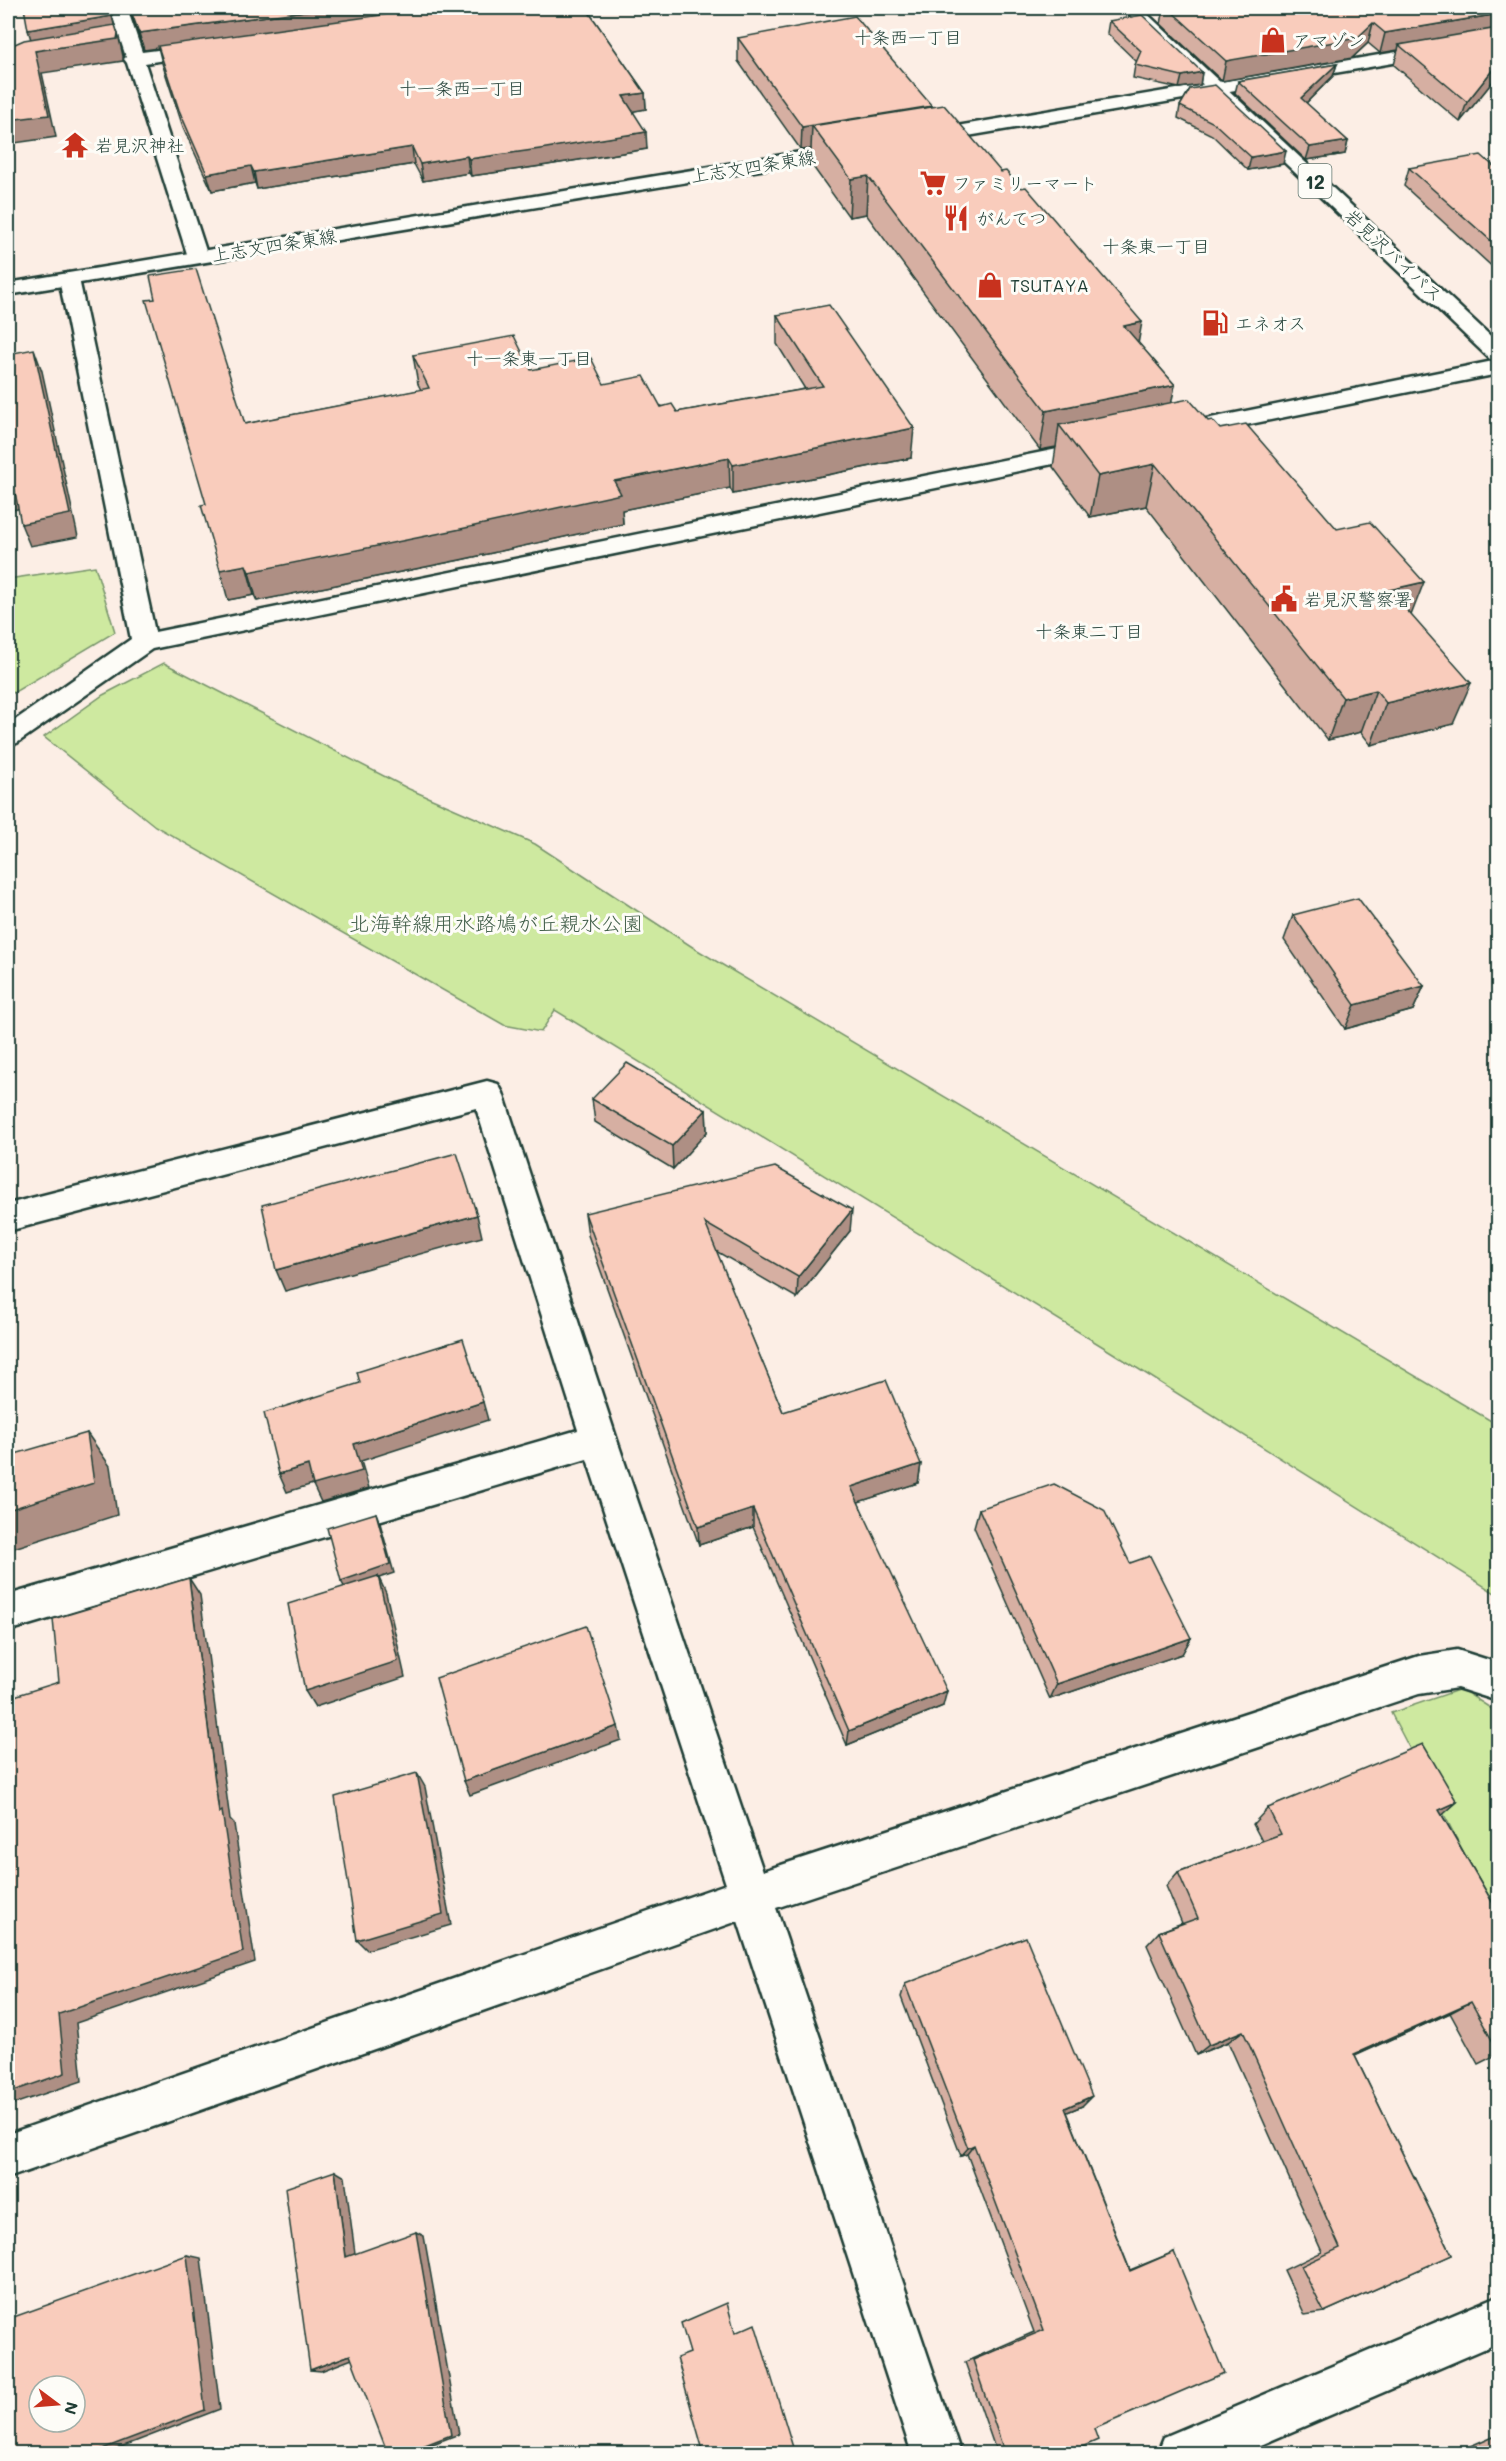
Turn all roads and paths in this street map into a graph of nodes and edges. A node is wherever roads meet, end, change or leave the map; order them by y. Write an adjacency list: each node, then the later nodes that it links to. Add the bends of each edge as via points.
1 (119, 8): 5 (main road, via 122,39)
2 (1132, 8): 6 (main road, 岩見沢バイパス / 12)
3 (1498, 40): 6 (main road)
4 (227, 46): 5 (main road)
5 (134, 59): 9 (main road)
6 (1218, 89): 7 (main road); 12 (main road, 岩見沢バイパス / 12)
7 (907, 141)
8 (872, 146): 9 (main road, 上志文四条東線)
9 (198, 258): 10 (main road, 上志文四条東線)
10 (69, 279): 11 (main road, 上志文四条東線); 16 (main road)
11 (8, 289)
12 (1498, 354)
13 (1498, 367): 14 (main road)
14 (1155, 436)
15 (1119, 444): 16 (main road)
16 (144, 642): 17 (main road)
17 (8, 737)
18 (8, 1218): 19 (main road, via 487,1093)
19 (599, 1440): 20 (main road); 22 (main road)
20 (8, 1613)
21 (1498, 1682): 22 (main road, via 1457,1669 1419,1675)
22 (751, 1896): 23 (main road); 25 (main road)
23 (8, 2156)
24 (1498, 2320): 26 (main road)
25 (937, 2454)
26 (1181, 2454)

